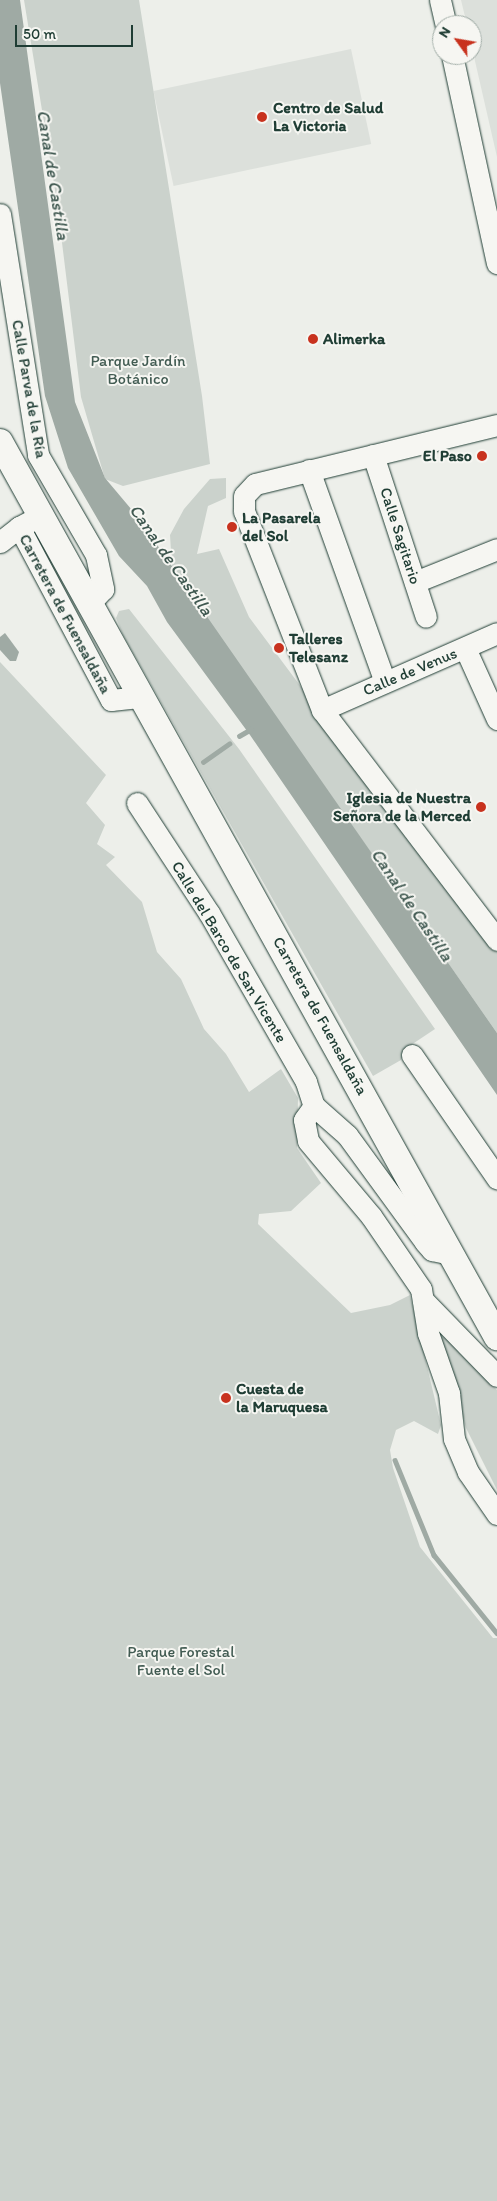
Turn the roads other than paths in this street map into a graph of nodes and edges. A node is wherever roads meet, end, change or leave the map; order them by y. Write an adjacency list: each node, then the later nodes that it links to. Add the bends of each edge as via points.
1 (440, 0): 2 (street)
2 (444, 15)
3 (454, 65): 5 (street)
4 (0, 214): 14 (street, Calle Parva de la Ría, via 38,455 96,556 102,589)
5 (497, 263)
6 (497, 425): 8 (street)
7 (0, 442): 10 (main road, Carretera de Fuensaldaña)
8 (373, 455): 9 (street); 13 (street, Calle Sagitario)
9 (309, 470): 18 (street); 20 (street, via 254,484 244,496 244,511)
10 (29, 522): 11 (street, Carretera de Fuensaldaña); 14 (main road, Carretera de Fuensaldaña); 19 (street, Carretera de Fuensaldaña, via 111,700)
11 (0, 542)
12 (497, 550): 13 (street)
13 (415, 582): 15 (street, Calle Sagitario)
14 (89, 604): 19 (main road, Carretera de Fuensaldaña)
15 (426, 617)
16 (497, 633): 17 (street, Calle de Venus)
17 (465, 648): 18 (street, Calle de Venus); 21 (street)
18 (385, 682): 20 (street, Calle de Venus)
19 (142, 697): 27 (main road, Carretera de Fuensaldaña)
20 (322, 710): 23 (street)
21 (497, 719)
22 (137, 802): 25 (street, Calle del Barco de San Vicente, via 209,913 306,1082)
23 (497, 940)
24 (412, 1055): 26 (street)
25 (314, 1106): 27 (street, via 347,1135 432,1250); 28 (street, via 304,1120 308,1141 371,1216 421,1289)
26 (497, 1178)
27 (451, 1254): 29 (main road, Carretera de Fuensaldaña)
28 (422, 1300): 30 (street); 31 (street, via 428,1333 449,1393 454,1439 468,1472)
29 (497, 1337)
30 (497, 1376)
31 (497, 1514)

